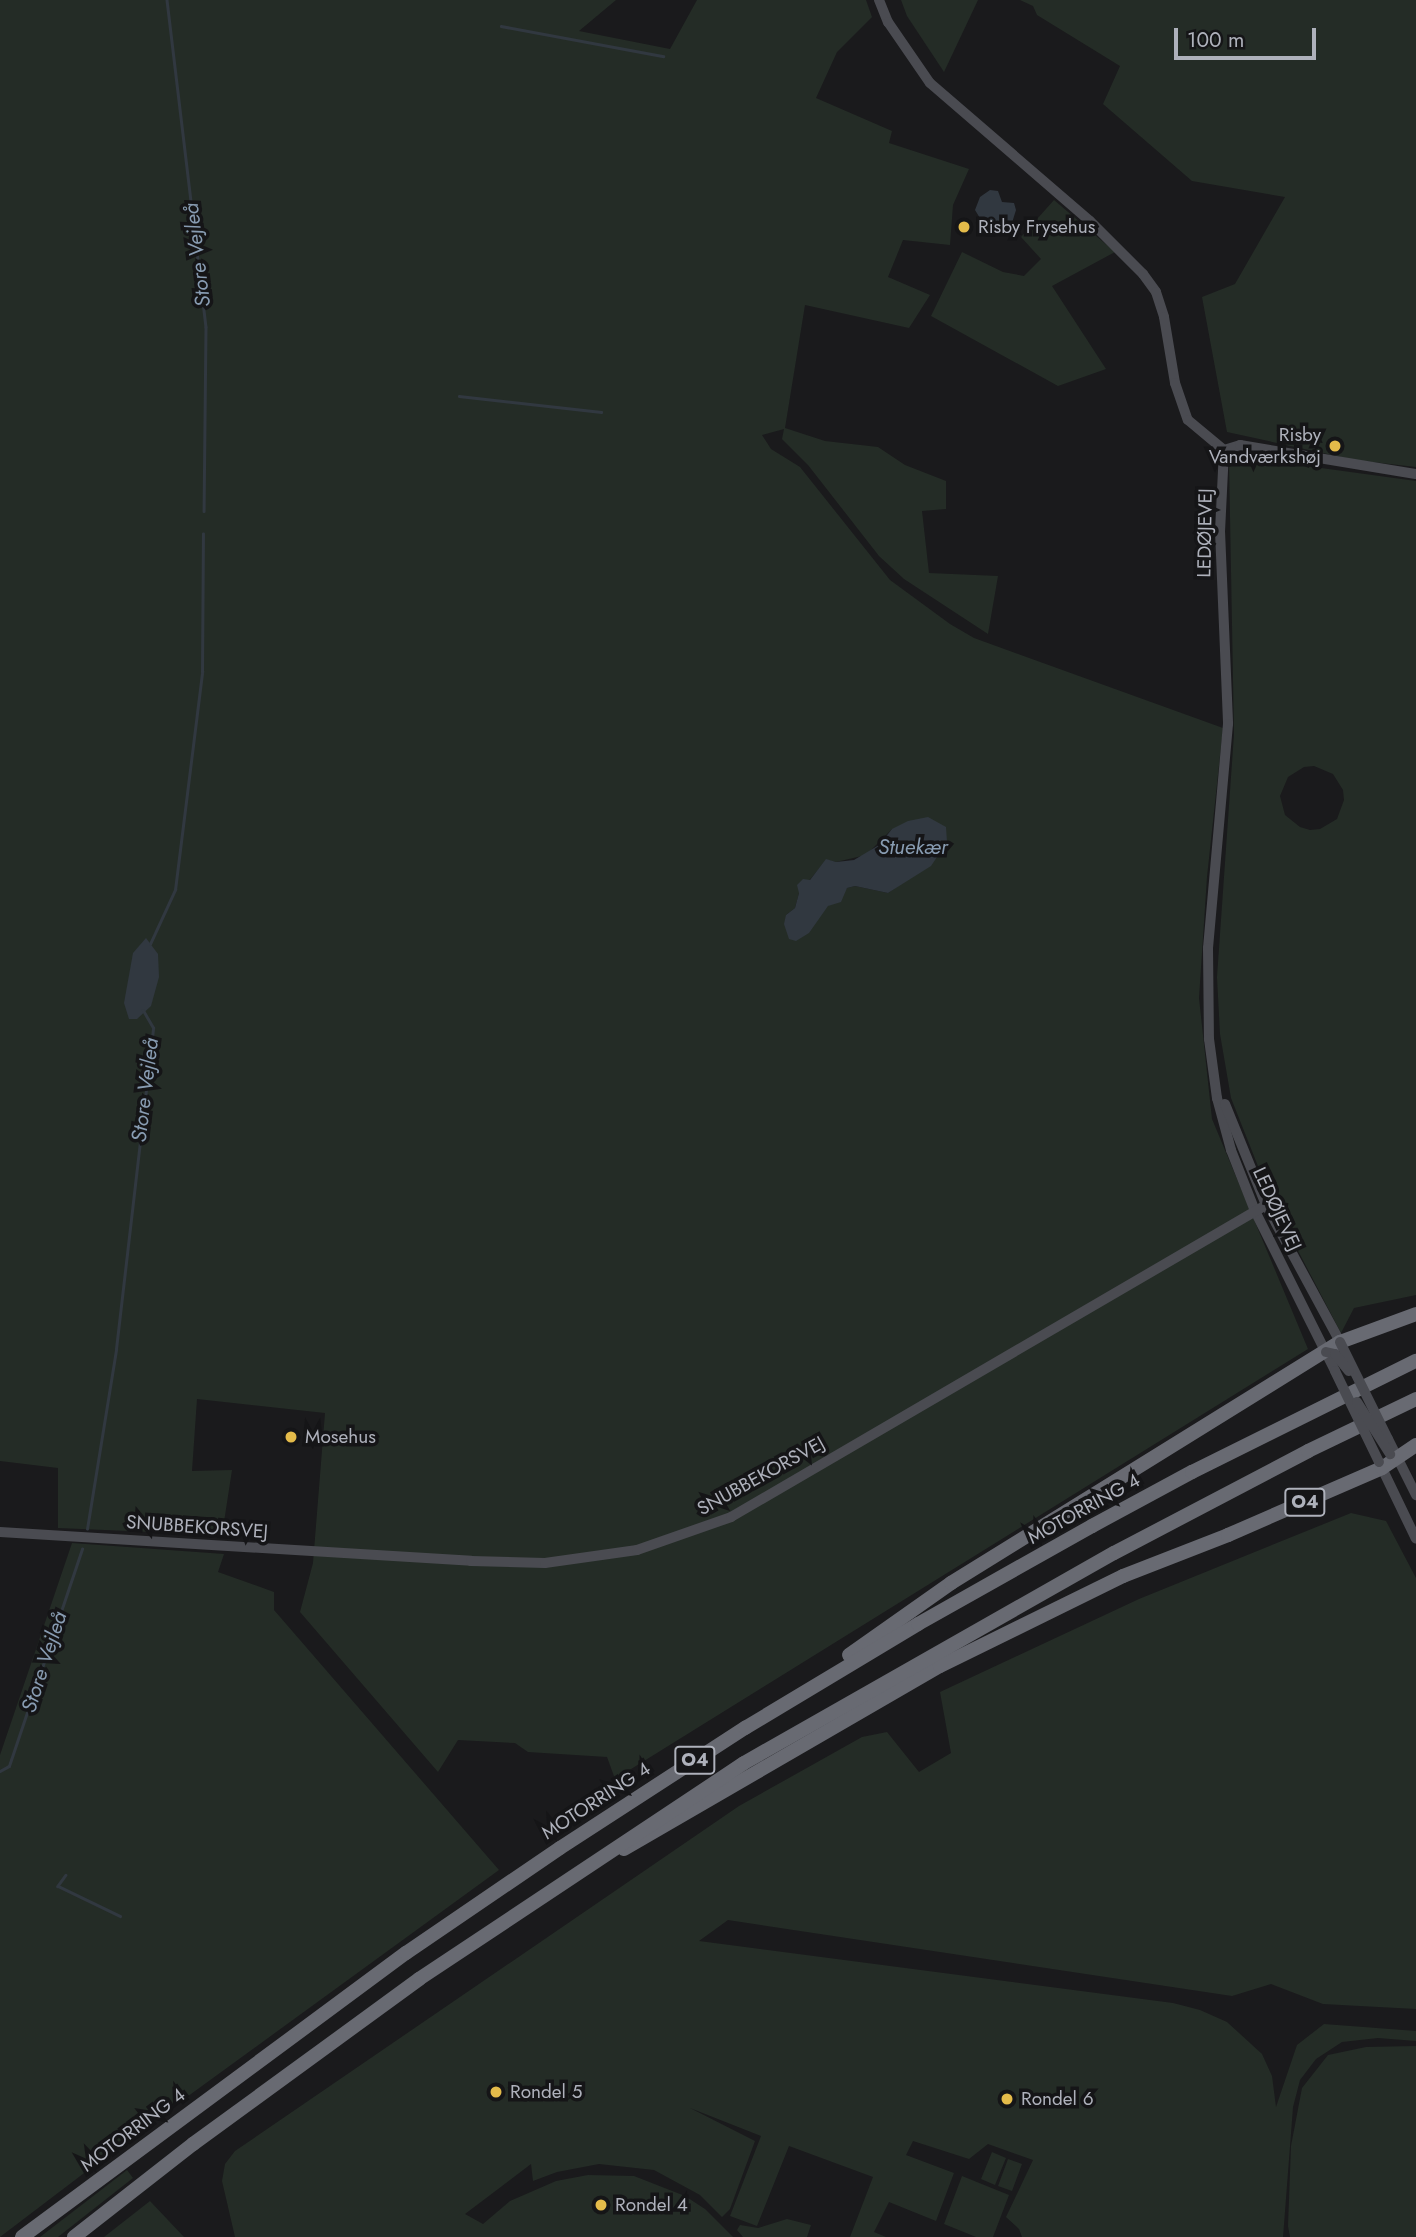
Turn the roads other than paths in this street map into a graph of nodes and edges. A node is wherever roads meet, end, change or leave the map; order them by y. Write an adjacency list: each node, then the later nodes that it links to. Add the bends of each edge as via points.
1 (879, 0): 2 (street, via 888,22 930,83 1090,220 1143,274 1156,292 1164,317 1175,383 1188,421)
2 (1224, 450): 3 (street, via 1240,445); 4 (street, LEDØJEVEJ, via 1220,531 1227,723 1207,996)
3 (1416, 474)
4 (1215, 1075): 5 (street, LEDØJEVEJ); 6 (street, LEDØJEVEJ, via 1231,1150)
5 (1266, 1205): 6 (street, SNUBBEKORSVEJ); 8 (street, LEDØJEVEJ)
6 (1255, 1211): 9 (street, LEDØJEVEJ); 18 (street, SNUBBEKORSVEJ, via 731,1517 637,1550 545,1563 471,1561)
7 (1416, 1314): 8 (highway, O4)
8 (1340, 1342): 9 (highway, O4); 13 (street, LEDØJEVEJ, bridge)
9 (1326, 1352): 11 (street, LEDØJEVEJ, bridge); 13 (street, bridge, via 1345,1365); 20 (highway, O4, via 951,1583)
10 (1416, 1361): 20 (highway, MOTORRING 4 / O4, via 1081,1532)
11 (1335, 1371): 15 (street, bridge); 16 (street, bridge)
12 (1416, 1399): 21 (highway, O4, via 1217,1498 1023,1603 744,1763)
13 (1373, 1409): 15 (street, bridge)
14 (1416, 1444): 15 (highway, O4)
15 (1394, 1456): 16 (highway, O4); 17 (street)
16 (1381, 1465): 19 (street); 21 (highway, O4, via 1228,1535 1123,1576 952,1660)
17 (1416, 1494)
18 (0, 1532)
19 (1416, 1539)
20 (745, 1728): 22 (highway, MOTORRING 4 / O4, via 405,1953)
21 (552, 1888): 23 (highway, O4, via 297,2068)
22 (23, 2237)
23 (74, 2237)

